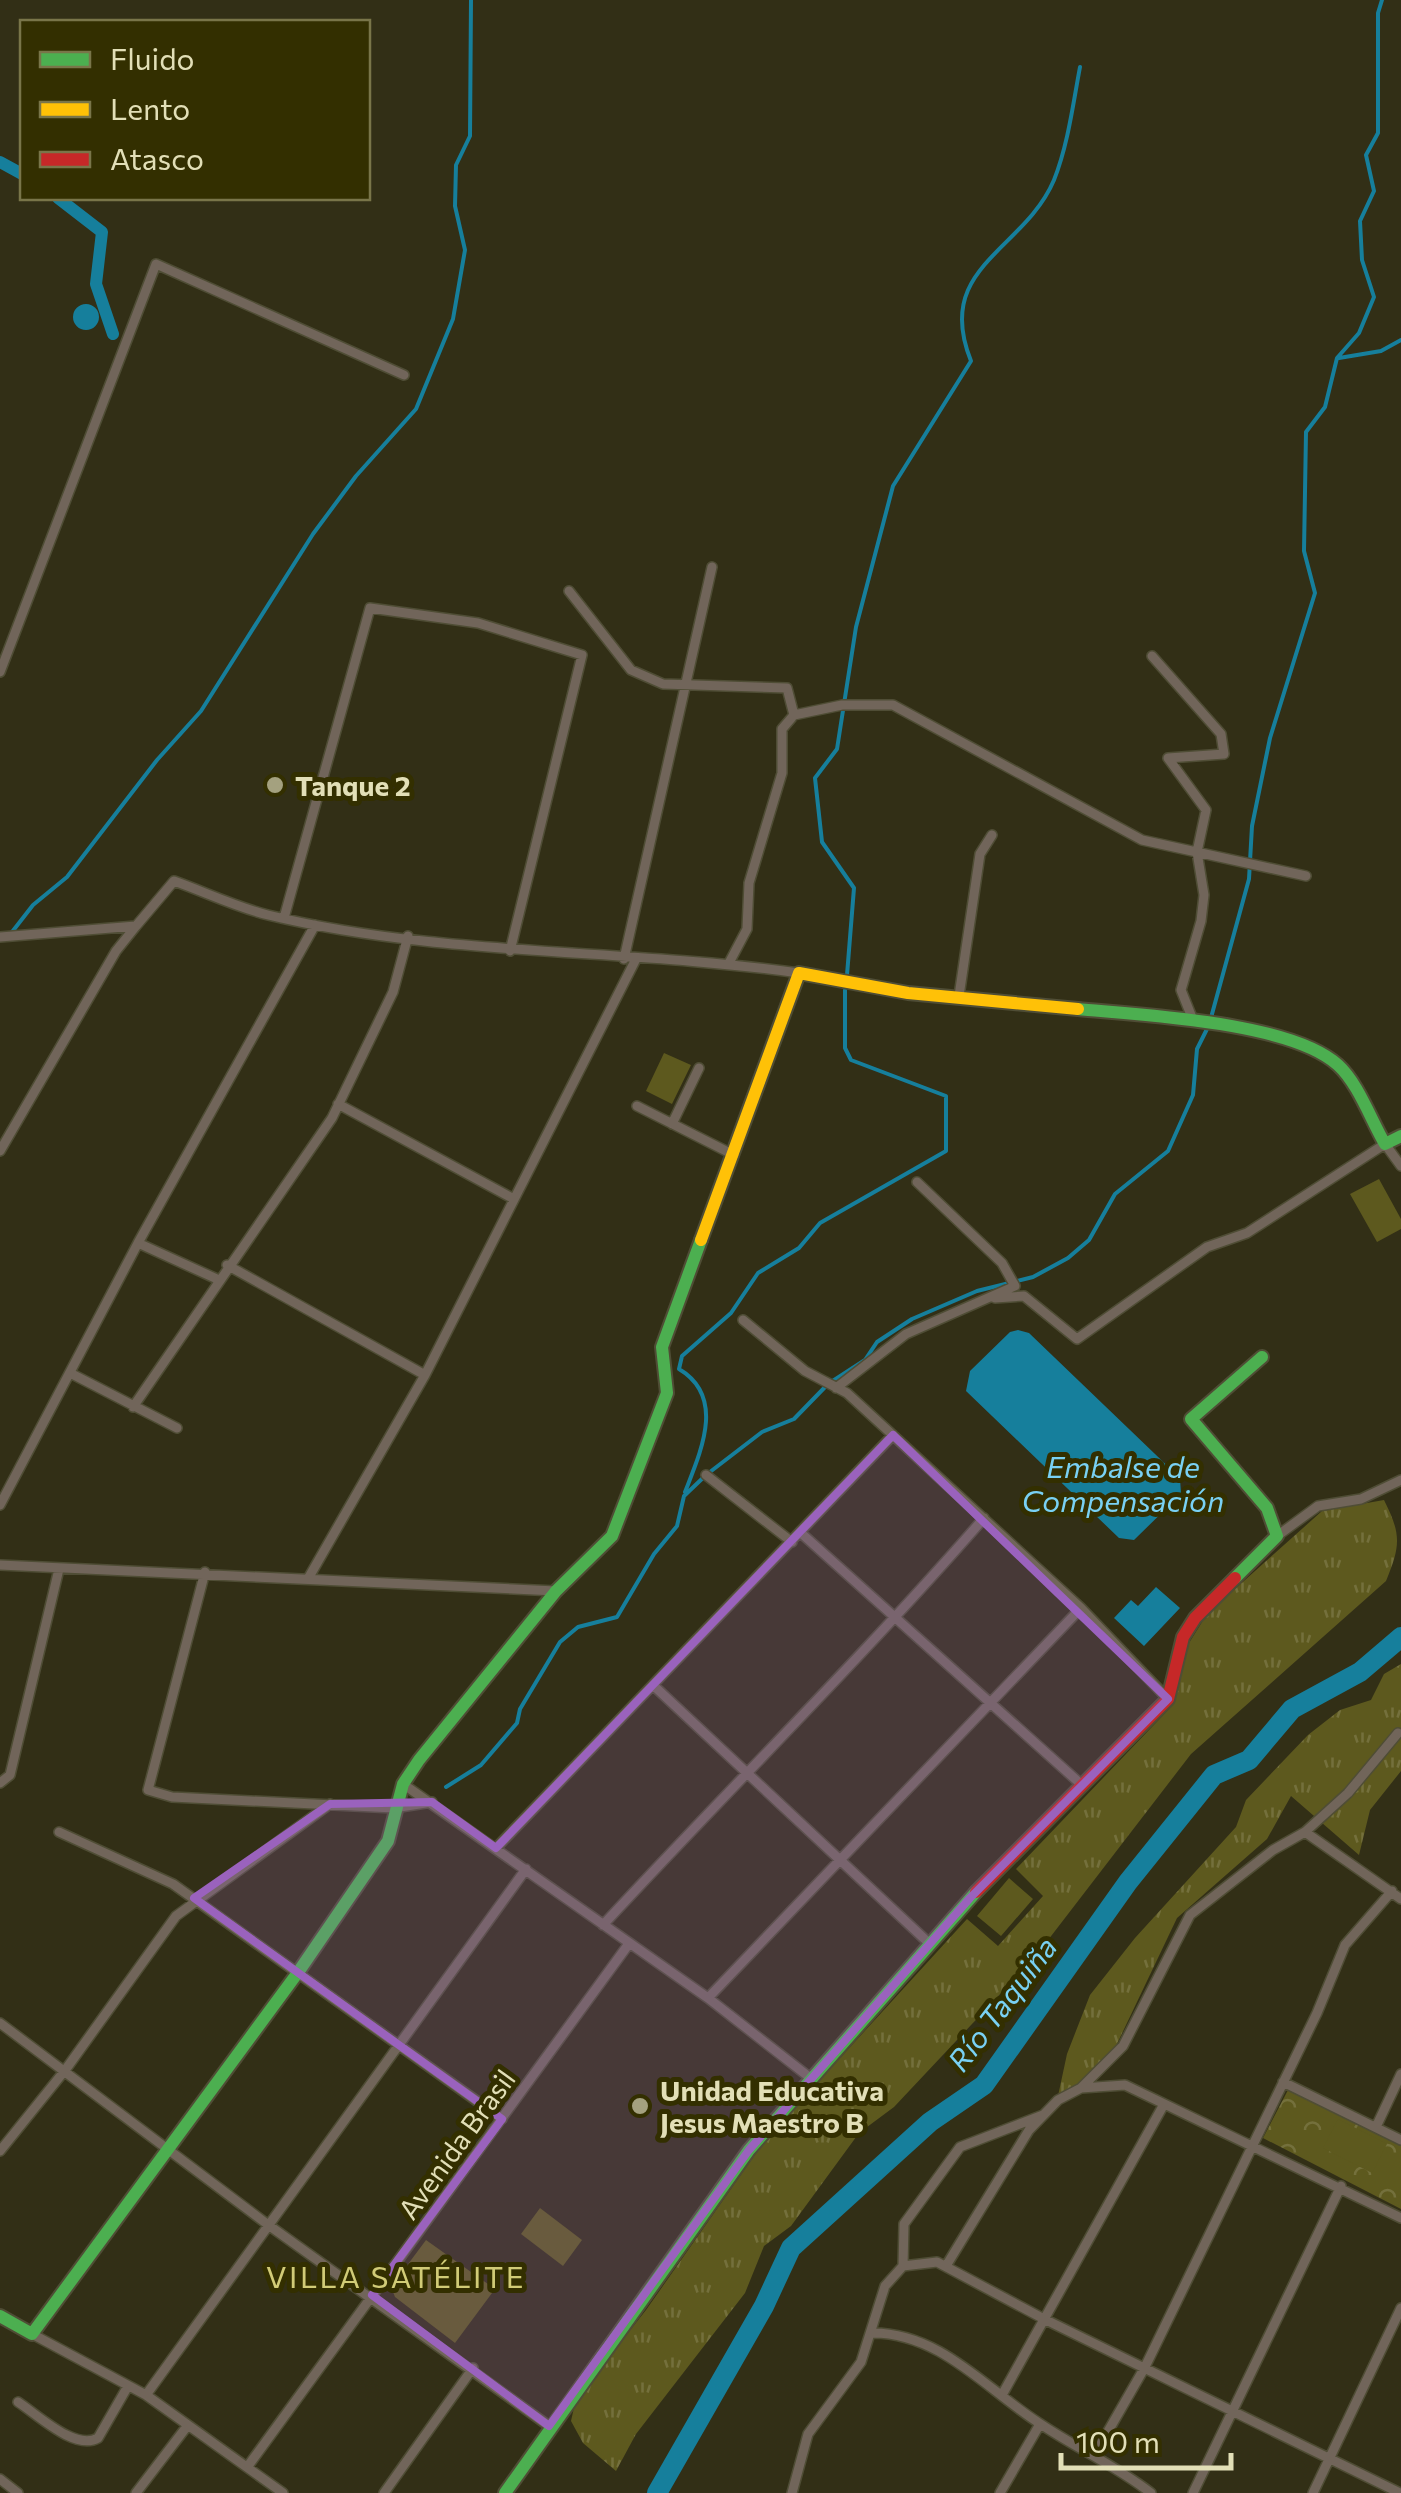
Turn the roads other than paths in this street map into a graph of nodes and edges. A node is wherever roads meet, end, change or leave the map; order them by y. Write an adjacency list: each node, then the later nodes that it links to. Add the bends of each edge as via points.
1 (404, 376): 4 (street, via 156,264)
2 (712, 567): 7 (street)
3 (568, 591): 7 (street, via 631,670 663,684)
4 (3, 656): 6 (street)
5 (1152, 656): 10 (street, via 1221,734 1224,754 1168,758 1206,810)
6 (0, 672)
7 (686, 684): 8 (street, via 787,688); 18 (street)
8 (794, 715): 10 (street, via 892,705 1142,840); 20 (street, via 782,728 782,773 749,883 747,930)
9 (992, 835): 22 (street, via 980,854)
10 (1196, 852): 11 (street); 23 (street, via 1203,908 1182,990)
11 (1306, 876)
12 (284, 918): 13 (street, via 174,881); 14 (street); 17 (street, via 370,608 478,623 582,655)
13 (136, 926): 15 (street); 30 (street)
14 (315, 926): 16 (street); 35 (street)
15 (0, 936)
16 (408, 936): 17 (street); 25 (street, via 393,992)
17 (510, 951): 18 (street)
18 (624, 958): 19 (street)
19 (636, 959): 20 (street); 34 (street)
20 (730, 964): 21 (street)
21 (799, 973): 22 (street); 31 (street)
22 (959, 996): 23 (street)
23 (1192, 1020): 29 (street, via 1312,1046 1341,1067)
24 (699, 1068): 27 (street)
25 (338, 1104): 34 (street); 36 (street)
26 (637, 1106): 27 (street)
27 (672, 1124): 31 (street)
28 (1401, 1136): 29 (street)
29 (1386, 1144): 32 (street); 38 (street, via 1247,1233 1207,1247 1077,1339 1024,1296)
30 (0, 1150)
31 (734, 1155): 58 (street, via 662,1347 668,1394 621,1520)
32 (1401, 1166)
33 (918, 1182): 38 (street, via 1011,1275 1015,1286)
34 (514, 1199): 42 (street)
35 (138, 1243): 37 (street); 41 (street)
36 (227, 1265): 37 (street); 42 (street)
37 (217, 1280): 44 (street)
38 (995, 1298): 43 (street, via 906,1334)
39 (742, 1320): 43 (street)
40 (1262, 1357): 52 (street, via 1191,1419 1266,1508)
41 (70, 1373): 44 (street); 49 (street)
42 (425, 1375): 57 (street)
43 (836, 1388): 46 (street)
44 (133, 1407): 45 (street)
45 (177, 1428)
46 (893, 1435): 50 (street); 51 (street)
47 (706, 1475): 53 (street)
48 (1401, 1480): 52 (street, via 1361,1500 1318,1506)
49 (0, 1505)
50 (984, 1518): 59 (street); 60 (street)
51 (801, 1533): 53 (street); 60 (street)
52 (1277, 1536): 62 (street, via 1195,1618 1183,1636)
53 (792, 1542): 61 (street)
54 (0, 1565): 55 (street)
55 (59, 1568): 56 (street); 66 (street, via 10,1774)
56 (206, 1572): 57 (street); 70 (street, via 148,1790 172,1797)
57 (309, 1578): 58 (street)
58 (556, 1591): 67 (street)
59 (1081, 1608): 62 (street); 63 (street)
60 (897, 1618): 63 (street); 65 (street)
61 (654, 1686): 65 (street); 74 (street)
62 (1168, 1698): 68 (street)
63 (990, 1701): 68 (street); 75 (street)
64 (1398, 1733): 73 (street, via 1348,1794)
65 (746, 1770): 75 (street); 80 (street)
66 (0, 1783)
67 (403, 1784): 69 (street); 71 (street)
68 (1083, 1786): 82 (street)
69 (432, 1802): 71 (street); 74 (street)
70 (330, 1804): 71 (street); 78 (street)
71 (394, 1808): 83 (street, via 388,1841)
72 (59, 1832): 78 (street)
73 (1305, 1832): 77 (street); 91 (street, via 1190,1915 1123,2046)
74 (496, 1848): 76 (street)
75 (842, 1857): 82 (street); 84 (street)
76 (526, 1869): 80 (street); 86 (street)
77 (1392, 1891): 79 (street); 90 (street, via 1345,1945)
78 (194, 1898): 83 (street); 87 (street)
79 (1401, 1899)
80 (602, 1925): 81 (street)
81 (628, 1945): 84 (street); 94 (street, Avenida Brasil)
82 (931, 1945): 89 (street)
83 (299, 1971): 86 (street); 97 (street)
84 (708, 1998): 89 (street)
85 (0, 2024): 87 (street)
86 (396, 2045): 94 (street); 102 (street)
87 (66, 2069): 97 (street); 99 (street)
88 (1401, 2074): 95 (street)
89 (814, 2080): 120 (street, via 749,2150)
90 (1283, 2082): 95 (street); 98 (street)
91 (1081, 2088): 92 (street, via 1125,2084); 93 (street)
92 (1163, 2106): 98 (street); 108 (street)
93 (1046, 2114): 103 (street, via 960,2147 904,2224); 104 (street, via 1029,2130)
94 (502, 2119): 105 (street, Avenida Brasil)
95 (1376, 2127): 96 (street)
96 (1401, 2140)
97 (168, 2146): 102 (street); 110 (street)
98 (1251, 2148): 100 (street); 111 (street)
99 (0, 2151)
100 (1341, 2186): 101 (street); 117 (street)
101 (1401, 2218)
102 (267, 2224): 105 (street); 114 (street)
103 (902, 2266): 104 (street); 109 (street, via 886,2286)
104 (946, 2266): 108 (street)
105 (372, 2296): 112 (street); 123 (street, Avenida Brasil)
106 (1401, 2308): 122 (street)
107 (0, 2316): 110 (street)
108 (1046, 2320): 111 (street); 115 (street)
109 (873, 2332): 115 (street, via 912,2337); 130 (street, via 861,2362 808,2434)
110 (32, 2334): 113 (street)
111 (1145, 2367): 117 (street); 121 (street)
112 (474, 2368): 120 (street); 128 (street)
113 (128, 2386): 114 (street); 116 (street, via 90,2442 77,2441)
114 (146, 2395): 119 (street)
115 (1002, 2395): 118 (street)
116 (18, 2402)
117 (1235, 2409): 122 (street); 133 (street)
118 (1040, 2424): 121 (street); 131 (street)
119 (188, 2425): 123 (street); 126 (street)
120 (549, 2426): 129 (street)
121 (1095, 2454): 132 (street)
122 (1332, 2457): 134 (street); 135 (street)
123 (248, 2466): 127 (street)
124 (0, 2479): 125 (street)
125 (18, 2493)
126 (136, 2493)
127 (284, 2493)
128 (384, 2493)
129 (505, 2493)
130 (792, 2493)
131 (1000, 2493)
132 (1150, 2493)
133 (1193, 2493)
134 (1313, 2493)
135 (1400, 2493)

